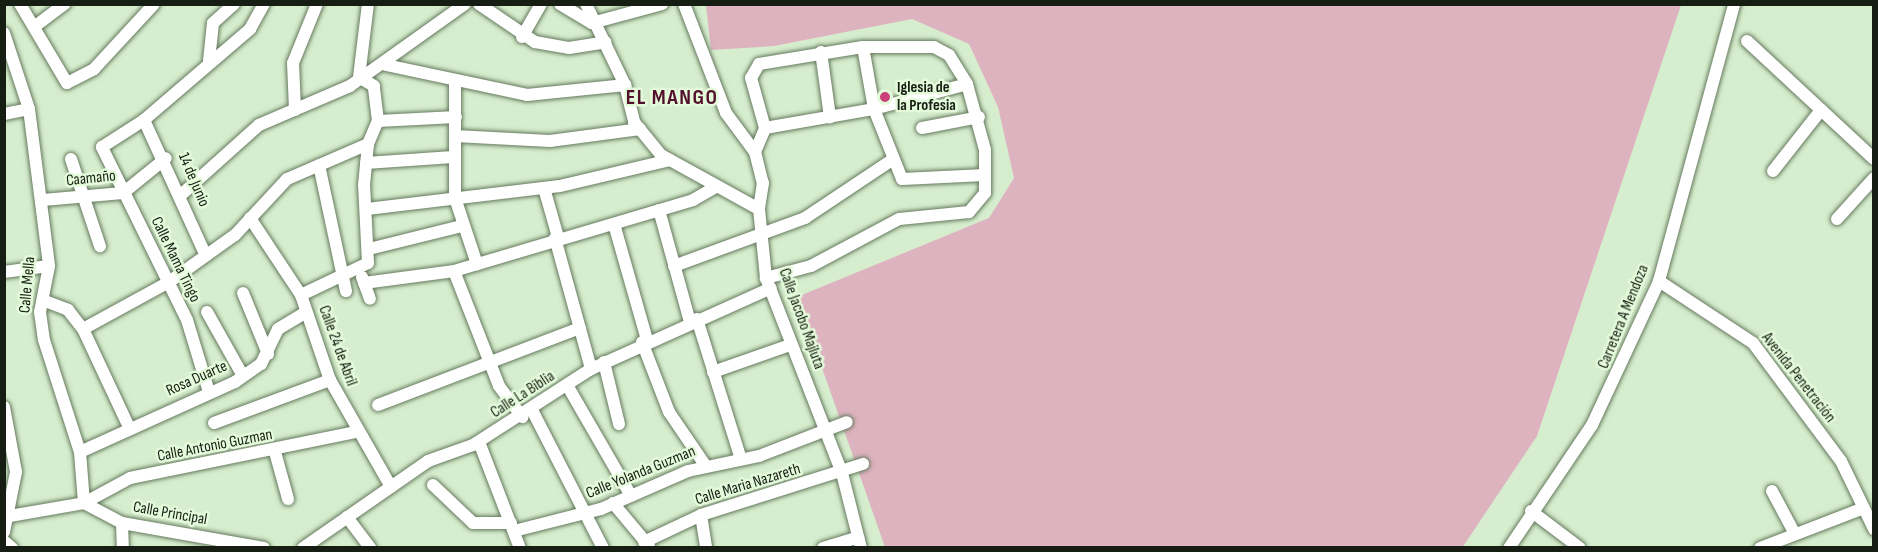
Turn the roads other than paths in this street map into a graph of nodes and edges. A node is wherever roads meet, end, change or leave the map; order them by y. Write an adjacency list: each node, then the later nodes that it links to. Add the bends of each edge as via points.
1 (20, 4): 17 (street)
2 (65, 4): 17 (street)
3 (154, 4): 17 (street, via 94,69 64,82)
4 (234, 4): 24 (street, via 213,23)
5 (264, 4): 24 (street, via 250,29)
6 (317, 4): 32 (street, via 293,63)
7 (368, 4): 26 (street)
8 (465, 4): 25 (street)
9 (479, 4): 19 (street)
10 (541, 4): 19 (street)
11 (560, 4): 16 (street)
12 (586, 4): 16 (street)
13 (662, 4): 16 (street)
14 (684, 4): 45 (street, Calle Jacobo Majluta, via 726,113)
15 (1734, 4): 83 (street, Carretera A Mendoza)
16 (592, 23): 21 (street)
17 (34, 27)
18 (4, 33): 31 (street, Calle Mella)
19 (522, 37): 21 (street, via 569,48)
20 (1747, 41): 33 (street)
21 (606, 42): 29 (street)
22 (863, 47): 23 (street); 28 (street, via 934,47 949,55); 30 (street)
23 (821, 52): 36 (street); 40 (street, via 752,68 756,107)
24 (209, 61): 38 (street)
25 (386, 65): 26 (street); 27 (street)
26 (359, 77): 32 (street, via 351,86); 39 (street, via 374,86)
27 (455, 83): 29 (street, via 555,96); 35 (street)
28 (968, 84): 30 (street); 37 (street)
29 (625, 85): 42 (street)
30 (874, 109): 36 (street); 51 (street)
31 (29, 110): 34 (street); 63 (street, Calle Mella)
32 (295, 110): 60 (street, via 258,125)
33 (1821, 110): 49 (street); 54 (street)
34 (4, 114)
35 (456, 117): 39 (street); 43 (street)
36 (830, 117): 40 (street)
37 (978, 117): 41 (street); 55 (street)
38 (144, 120): 47 (street, 14 de Junio); 59 (street, Calle Mama Tingo, via 102,147)
39 (378, 121): 44 (street)
40 (765, 128): 45 (street)
41 (922, 128)
42 (640, 129): 43 (street, via 550,141); 50 (street)
43 (455, 136): 46 (street)
44 (368, 144): 52 (street); 53 (street)
45 (755, 152): 65 (street, Calle Jacobo Majluta, via 763,183)
46 (453, 157): 52 (street); 62 (street)
47 (166, 158): 59 (street, Caamaño); 60 (street, 14 de Junio)
48 (71, 159): 61 (street)
49 (1874, 159)
50 (670, 160): 57 (street); 58 (street)
51 (892, 160): 55 (street, via 899,176); 72 (street, via 805,218)
52 (366, 163): 64 (street)
53 (319, 165): 67 (street, via 275,188); 82 (street)
54 (1773, 171)
55 (986, 175): 85 (street, Calle La Biblia, via 986,193 969,212 899,219 811,266)
56 (1874, 178): 68 (street)
57 (717, 186): 65 (street, via 740,194); 66 (street)
58 (544, 188): 62 (street); 71 (street)
59 (123, 193): 61 (street, Caamaño); 84 (street, Calle Mama Tingo)
60 (182, 194): 75 (street, 14 de Junio)
61 (86, 196): 63 (street, Caamaño); 73 (street)
62 (455, 198): 64 (street); 70 (street)
63 (44, 200): 77 (street, Calle Mella)
64 (367, 209): 74 (street)
65 (759, 209): 72 (street, Calle Jacobo Majluta)
66 (659, 210): 69 (street); 78 (street)
67 (250, 218): 75 (street); 89 (street, Calle 24 de Abril)
68 (1837, 219)
69 (614, 224): 71 (street); 97 (street)
70 (462, 226): 74 (street); 76 (street)
71 (556, 237): 76 (street); 95 (street)
72 (760, 237): 78 (street); 85 (street, Calle Jacobo Majluta)
73 (100, 246)
74 (369, 249): 79 (street, via 368,263)
75 (206, 256): 84 (street)
76 (477, 264): 80 (street)
77 (49, 266): 81 (street); 91 (street, Calle Mella)
78 (674, 266): 94 (street)
79 (360, 270): 82 (street); 86 (street)
80 (454, 271): 86 (street); 100 (street)
81 (4, 272)
82 (343, 275): 87 (street); 89 (street)
83 (1659, 281): 131 (street, Avenida Penetración, via 1753,343 1841,460); 132 (street, Carretera A Mendoza, via 1602,407)
84 (169, 282): 96 (street); 107 (street, Calle Mama Tingo)
85 (768, 283): 94 (street, Calle La Biblia); 98 (street, Calle Jacobo Majluta)
86 (364, 284): 90 (street)
87 (346, 291)
88 (243, 293): 99 (street)
89 (301, 295): 93 (street, Calle 24 de Abril)
90 (370, 299)
91 (45, 301): 96 (street, via 68,310); 118 (street, Calle Mella, via 40,312 44,340)
92 (207, 312): 104 (street)
93 (306, 312): 99 (street, Rosa Duarte, via 274,333); 105 (street, Calle 24 de Abril)
94 (694, 320): 97 (street, Calle La Biblia); 103 (street)
95 (580, 328): 100 (street); 102 (street)
96 (83, 329): 114 (street)
97 (644, 341): 101 (street, Calle La Biblia); 122 (street, via 669,412)
98 (790, 345): 103 (street); 115 (street, Calle Jacobo Majluta)
99 (268, 354): 104 (street, Rosa Duarte)
100 (489, 362): 108 (street); 110 (street, via 499,386)
101 (604, 362): 102 (street, Calle La Biblia); 113 (street)
102 (591, 369): 106 (street, Calle La Biblia)
103 (712, 372): 120 (street)
104 (243, 376): 107 (street, Rosa Duarte)
105 (330, 380): 112 (street); 116 (street, Calle 24 de Abril)
106 (567, 386): 110 (street, Calle La Biblia); 127 (street)
107 (209, 392): 114 (street, Rosa Duarte)
108 (378, 405)
109 (4, 406): 135 (street, via 16,472)
110 (527, 413): 117 (street, Calle La Biblia); 133 (street)
111 (847, 422): 115 (street, Calle Yolanda Guzman)
112 (214, 423)
113 (619, 424)
114 (129, 427): 118 (street, Rosa Duarte)
115 (825, 430): 120 (street, Calle Yolanda Guzman); 123 (street, Calle Jacobo Majluta)
116 (356, 432): 119 (street, Calle Antonio Guzman); 125 (street, Calle 24 de Abril)
117 (479, 442): 125 (street, Calle La Biblia, via 428,461); 138 (street)
118 (80, 452): 129 (street, Calle Mella)
119 (275, 452): 128 (street); 129 (street, Calle Antonio Guzman, via 130,478)
120 (741, 459): 122 (street, Calle Yolanda Guzman)
121 (863, 464): 123 (street, Calle Maria Nazareth)
122 (705, 465): 127 (street, Calle Yolanda Guzman)
123 (842, 473): 134 (street, Calle Maria Nazareth); 143 (street, Calle Jacobo Majluta)
124 (433, 485): 138 (street, Calle Yolanda Guzman, via 474,523)
125 (391, 487): 136 (street, Calle La Biblia)
126 (1772, 491): 141 (street)
127 (630, 496): 130 (street, Calle Yolanda Guzman)
128 (288, 499)
129 (84, 503): 135 (street); 137 (street, Calle Principal)
130 (613, 503): 133 (street, Calle Yolanda Guzman); 144 (street)
131 (1864, 508): 139 (street, Avenida Penetración); 141 (street)
132 (1531, 511): 154 (street, Carretera A Mendoza); 155 (street)
133 (588, 513): 138 (street, Calle Yolanda Guzman); 145 (street)
134 (701, 515): 144 (street, Calle Maria Nazareth); 152 (street)
135 (7, 517): 140 (street)
136 (347, 517): 149 (street, Calle La Biblia); 150 (street)
137 (122, 523): 147 (street); 148 (street, Calle Principal)
138 (513, 527): 151 (street)
139 (1874, 529)
140 (4, 532)
141 (1795, 534): 156 (street)
142 (4, 541): 146 (street)
143 (860, 542): 153 (street)
144 (647, 545)
145 (599, 546)
146 (12, 548)
147 (123, 548)
148 (264, 548)
149 (303, 548)
150 (370, 548)
151 (520, 548)
152 (706, 548)
153 (823, 548)
154 (1509, 548)
155 (1580, 548)
156 (1760, 548)

